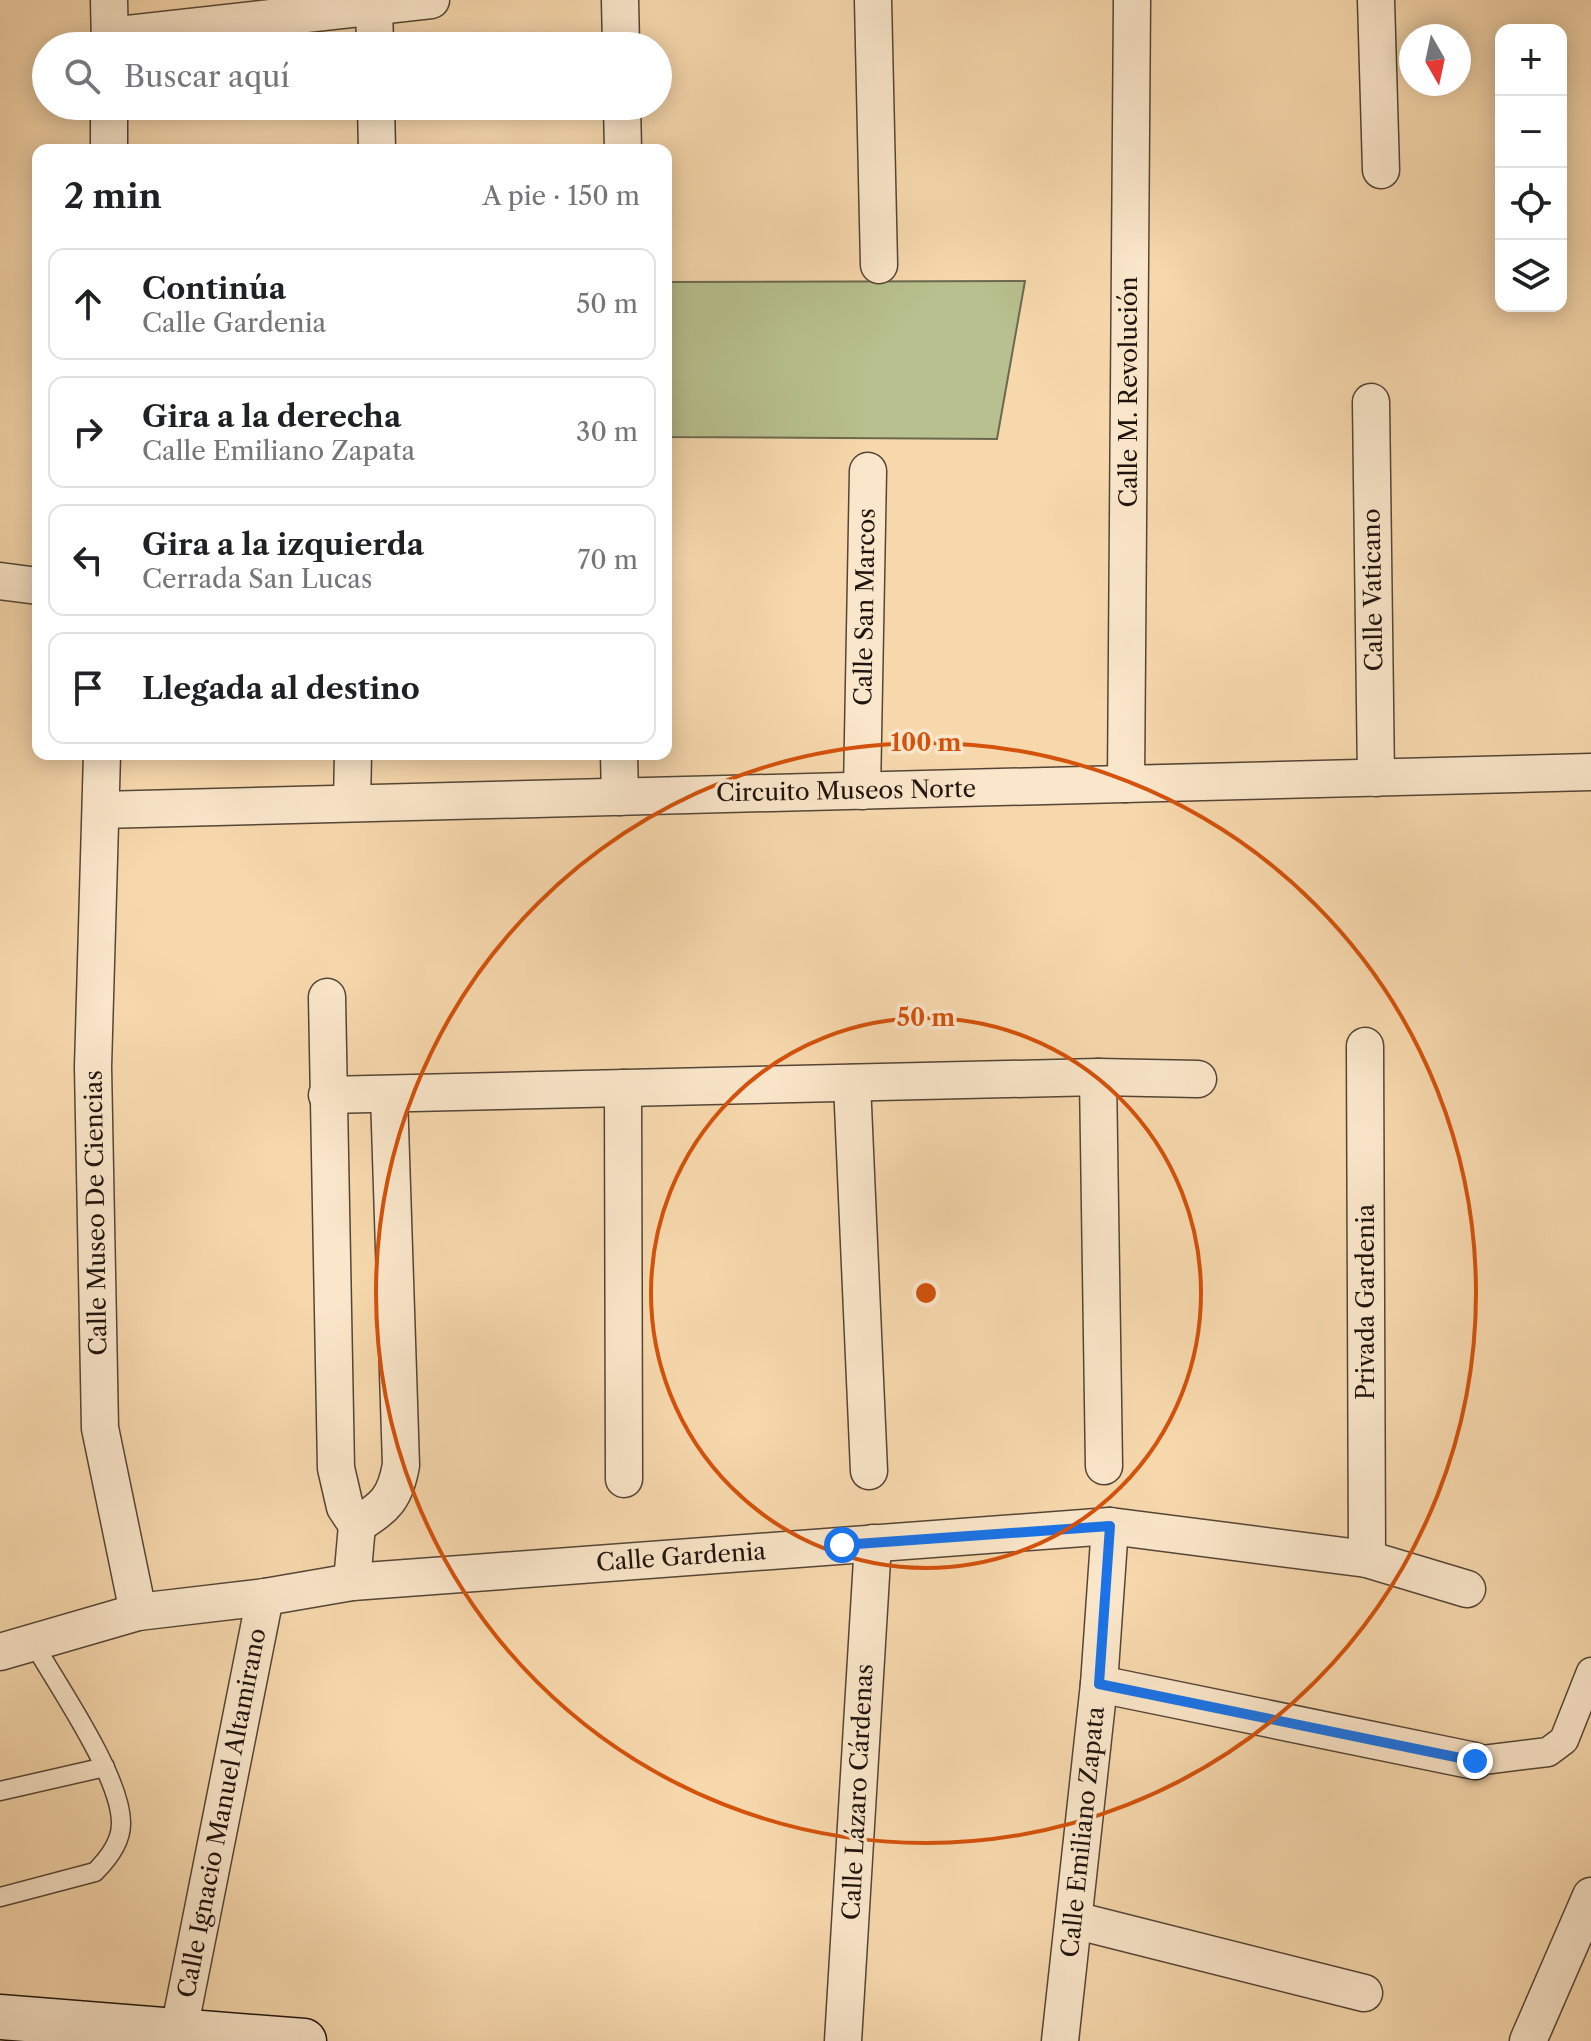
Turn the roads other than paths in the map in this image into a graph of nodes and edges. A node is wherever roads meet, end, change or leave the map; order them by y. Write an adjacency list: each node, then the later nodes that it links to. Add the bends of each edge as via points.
1 (109, 0): 8 (street)
2 (431, 0): 7 (street)
3 (620, 0): 11 (street)
4 (873, 0): 19 (street)
5 (1132, 0): 29 (street, Calle M. Revolución)
6 (1376, 0): 18 (street)
7 (374, 6): 9 (street); 10 (street)
8 (110, 32)
9 (178, 32)
10 (375, 32)
11 (621, 32)
12 (109, 120): 15 (street)
13 (376, 120): 16 (street)
14 (622, 120): 17 (street)
15 (109, 144)
16 (377, 144)
17 (623, 144)
18 (1381, 170)
19 (879, 265)
20 (1371, 402): 28 (street, Calle Vaticano)
21 (868, 471): 30 (street, Calle San Marcos)
22 (0, 581): 23 (street)
23 (32, 585)
24 (102, 760): 33 (street, Calle Museo De Ciencias)
25 (353, 760): 32 (street)
26 (619, 760): 31 (street)
27 (1591, 772): 28 (street, Circuito Museos Norte)
28 (1376, 778): 29 (street, Circuito Museos Norte)
29 (1126, 784): 30 (street, Circuito Museos Norte)
30 (862, 791): 31 (street, Circuito Museos Norte)
31 (620, 797): 32 (street, Circuito Museos Norte)
32 (352, 803): 33 (street, Circuito Museos Norte)
33 (101, 810): 52 (street, Calle Museo De Ciencias, via 93,1067 100,1428)
34 (327, 997): 40 (street)
35 (1365, 1046): 48 (street, Privada Gardenia)
36 (1098, 1077): 37 (street); 38 (street); 42 (street)
37 (1198, 1079)
38 (852, 1083): 39 (street); 43 (street)
39 (623, 1088): 41 (street); 44 (street)
40 (327, 1095): 41 (street); 45 (street, via 336,1468 345,1507)
41 (389, 1095): 45 (street, via 401,1465 397,1488 382,1509)
42 (1104, 1466)
43 (869, 1471)
44 (624, 1479)
45 (357, 1525): 49 (street)
46 (1110, 1526): 47 (street, Calle Gardenia); 48 (street, Calle Gardenia); 55 (street, Calle Emiliano Zapata)
47 (873, 1543): 49 (street, Calle Gardenia); 66 (street, Calle Lázaro Cárdenas)
48 (1367, 1559): 50 (street, Calle Gardenia)
49 (352, 1582): 51 (street, Calle Gardenia)
50 (1467, 1589)
51 (265, 1597): 52 (street, Calle Gardenia); 64 (street, Calle Ignacio Manuel Altamirano)
52 (138, 1612): 53 (street, Calle Gardenia)
53 (16, 1646): 57 (lane)
54 (1591, 1672): 56 (street, via 1564,1740 1548,1752)
55 (1099, 1684): 56 (street); 61 (street, Calle Emiliano Zapata)
56 (1475, 1761)
57 (105, 1767): 58 (lane); 60 (lane, via 121,1826 104,1862 95,1872)
58 (0, 1791)
59 (1591, 1896): 68 (street)
60 (0, 1897)
61 (1074, 1920): 62 (street); 67 (street, Calle Emiliano Zapata)
62 (1364, 1993)
63 (0, 2017): 64 (main road)
64 (179, 2030): 65 (main road)
65 (275, 2040)
66 (843, 2041)
67 (1060, 2041)
68 (1528, 2041)

